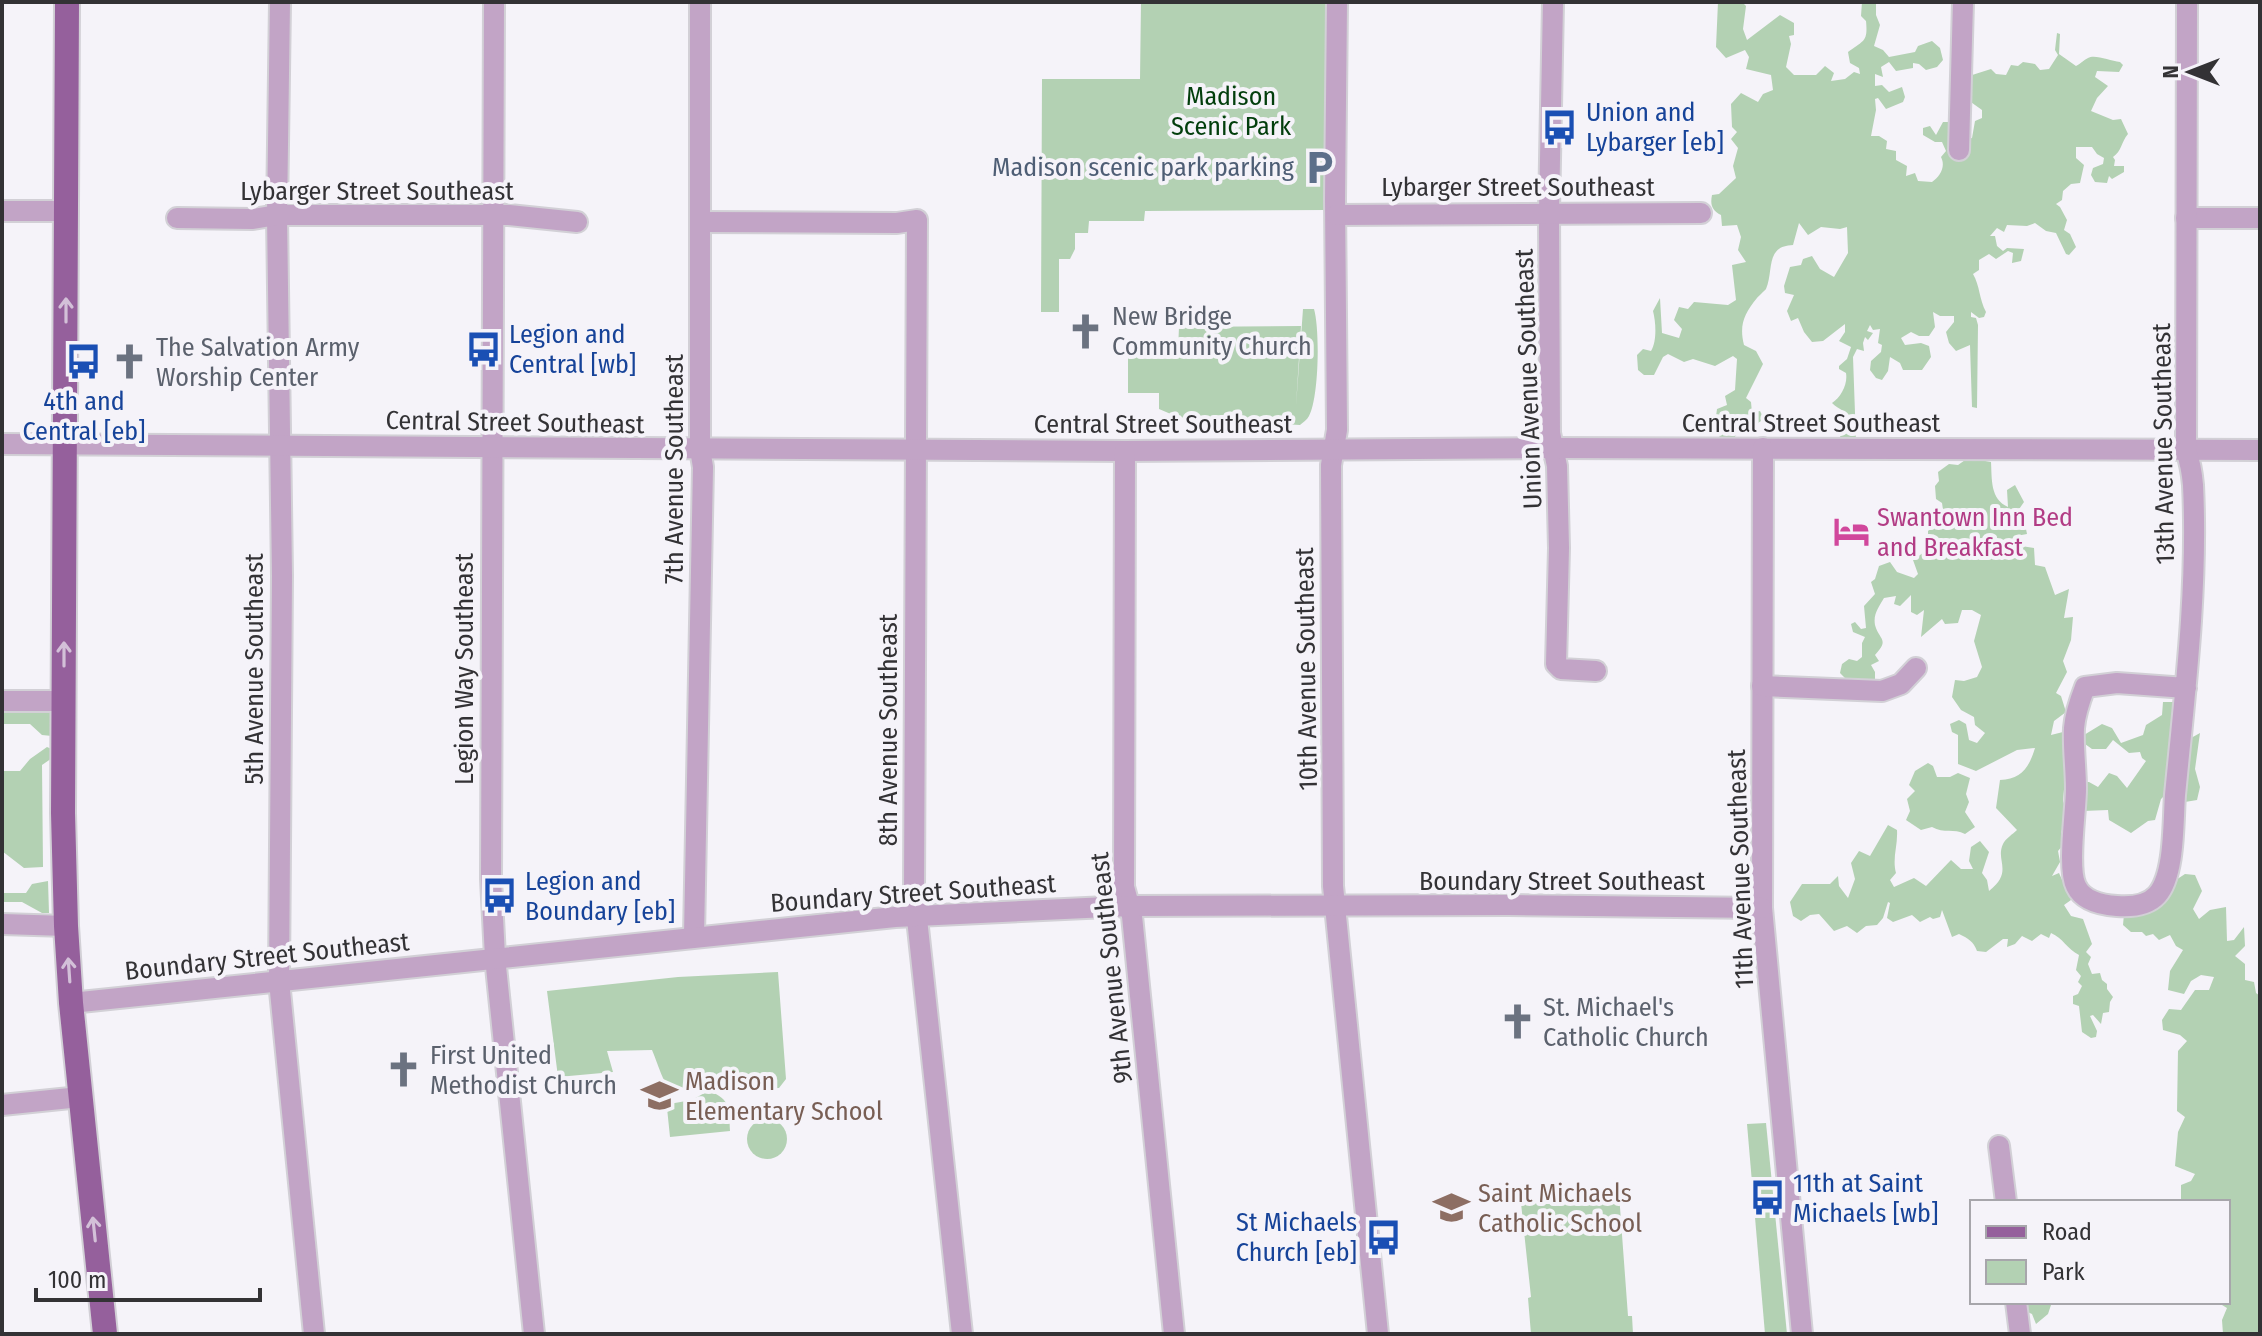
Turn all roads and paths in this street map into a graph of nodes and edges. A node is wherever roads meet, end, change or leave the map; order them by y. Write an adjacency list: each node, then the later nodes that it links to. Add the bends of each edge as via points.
1 (67, 2): 11 (main road)
2 (280, 2): 14 (street, 5th Avenue Southeast)
3 (494, 2): 15 (street, Legion Way Southeast)
4 (700, 2): 21 (street, 7th Avenue Southeast)
5 (1337, 2): 16 (street, 10th Avenue Southeast)
6 (1553, 2): 12 (street, Union Avenue Southeast)
7 (1963, 2): 9 (street)
8 (2187, 2): 18 (street, 13th Avenue Southeast)
9 (1959, 150)
10 (2, 211): 11 (street)
11 (67, 211): 23 (main road, one-way to 11)
12 (1549, 212): 13 (street, Lybarger Street Southeast); 16 (street, Lybarger Street Southeast); 26 (street, Union Avenue Southeast)
13 (1701, 213)
14 (277, 215): 15 (street, Lybarger Street Southeast); 17 (street, Lybarger Street Southeast); 24 (street, 5th Avenue Southeast)
15 (493, 215): 20 (street, Lybarger Street Southeast); 25 (street, Legion Way Southeast)
16 (1336, 215): 30 (street, 10th Avenue Southeast, via 1337,430)
17 (177, 218)
18 (2186, 218): 19 (street); 31 (street, 13th Avenue Southeast)
19 (2260, 218)
20 (577, 222)
21 (700, 222): 28 (street, 7th Avenue Southeast); 29 (street, 8th Avenue Southeast, via 917,220)
22 (2, 444): 23 (street, Central Street Southeast)
23 (65, 444): 24 (street, Central Street Southeast); 39 (main road, one-way to 23)
24 (279, 446): 25 (street, Central Street Southeast); 48 (street, 5th Avenue Southeast)
25 (491, 448): 28 (street, Central Street Southeast); 47 (street, Legion Way Southeast)
26 (1551, 448): 27 (street, Central Street Southeast); 30 (street, Central Street Southeast); 35 (street, Union Avenue Southeast, via 1557,466 1559,548 1556,664 1561,669)
27 (1763, 448): 31 (street, Central Street Southeast); 36 (street, 11th Avenue Southeast)
28 (700, 449): 29 (street, Central Street Southeast); 46 (street, 7th Avenue Southeast)
29 (914, 449): 33 (street, Central Street Southeast); 43 (street, 8th Avenue Southeast)
30 (1332, 450): 33 (street, Central Street Southeast); 41 (street, 10th Avenue Southeast)
31 (2186, 450): 32 (street, Central Street Southeast); 37 (street, 13th Avenue Southeast, via 2193,488)
32 (2260, 450)
33 (1125, 451): 40 (street, 9th Avenue Southeast, via 1124,887)
34 (1916, 668): 36 (street, via 1901,684 1882,691)
35 (1596, 671)
36 (1762, 686): 42 (street, 11th Avenue Southeast)
37 (2186, 688): 37 (street, 13th Avenue Southeast, via 2164,883 2147,903 2090,900 2077,889 2072,872 2074,727 2085,687 2117,683)
38 (2, 701): 39 (street)
39 (64, 701): 45 (main road)
40 (1129, 906): 41 (street, Boundary Street Southeast); 43 (street, Boundary Street Southeast); 59 (street, 9th Avenue Southeast)
41 (1335, 906): 42 (street, Boundary Street Southeast); 60 (street, 10th Avenue Southeast)
42 (1762, 908): 61 (street, 11th Avenue Southeast)
43 (917, 916): 46 (street, Boundary Street Southeast); 58 (street, 8th Avenue Southeast)
44 (2, 924): 45 (street)
45 (66, 926): 49 (main road, one-way to 45)
46 (694, 936): 47 (street, Boundary Street Southeast)
47 (495, 957): 48 (street, Boundary Street Southeast); 57 (street, Legion Way Southeast)
48 (279, 981): 49 (street, Boundary Street Southeast); 56 (street, 5th Avenue Southeast)
49 (71, 1003): 50 (main road)
50 (80, 1097): 51 (street); 55 (main road, one-way to 50)
51 (2, 1105)
52 (1999, 1146): 53 (street)
53 (2006, 1200)
54 (2016, 1304): 62 (street)
55 (105, 1334)
56 (314, 1334)
57 (534, 1334)
58 (962, 1334)
59 (1174, 1334)
60 (1378, 1334)
61 (1802, 1334)
62 (2020, 1334)

